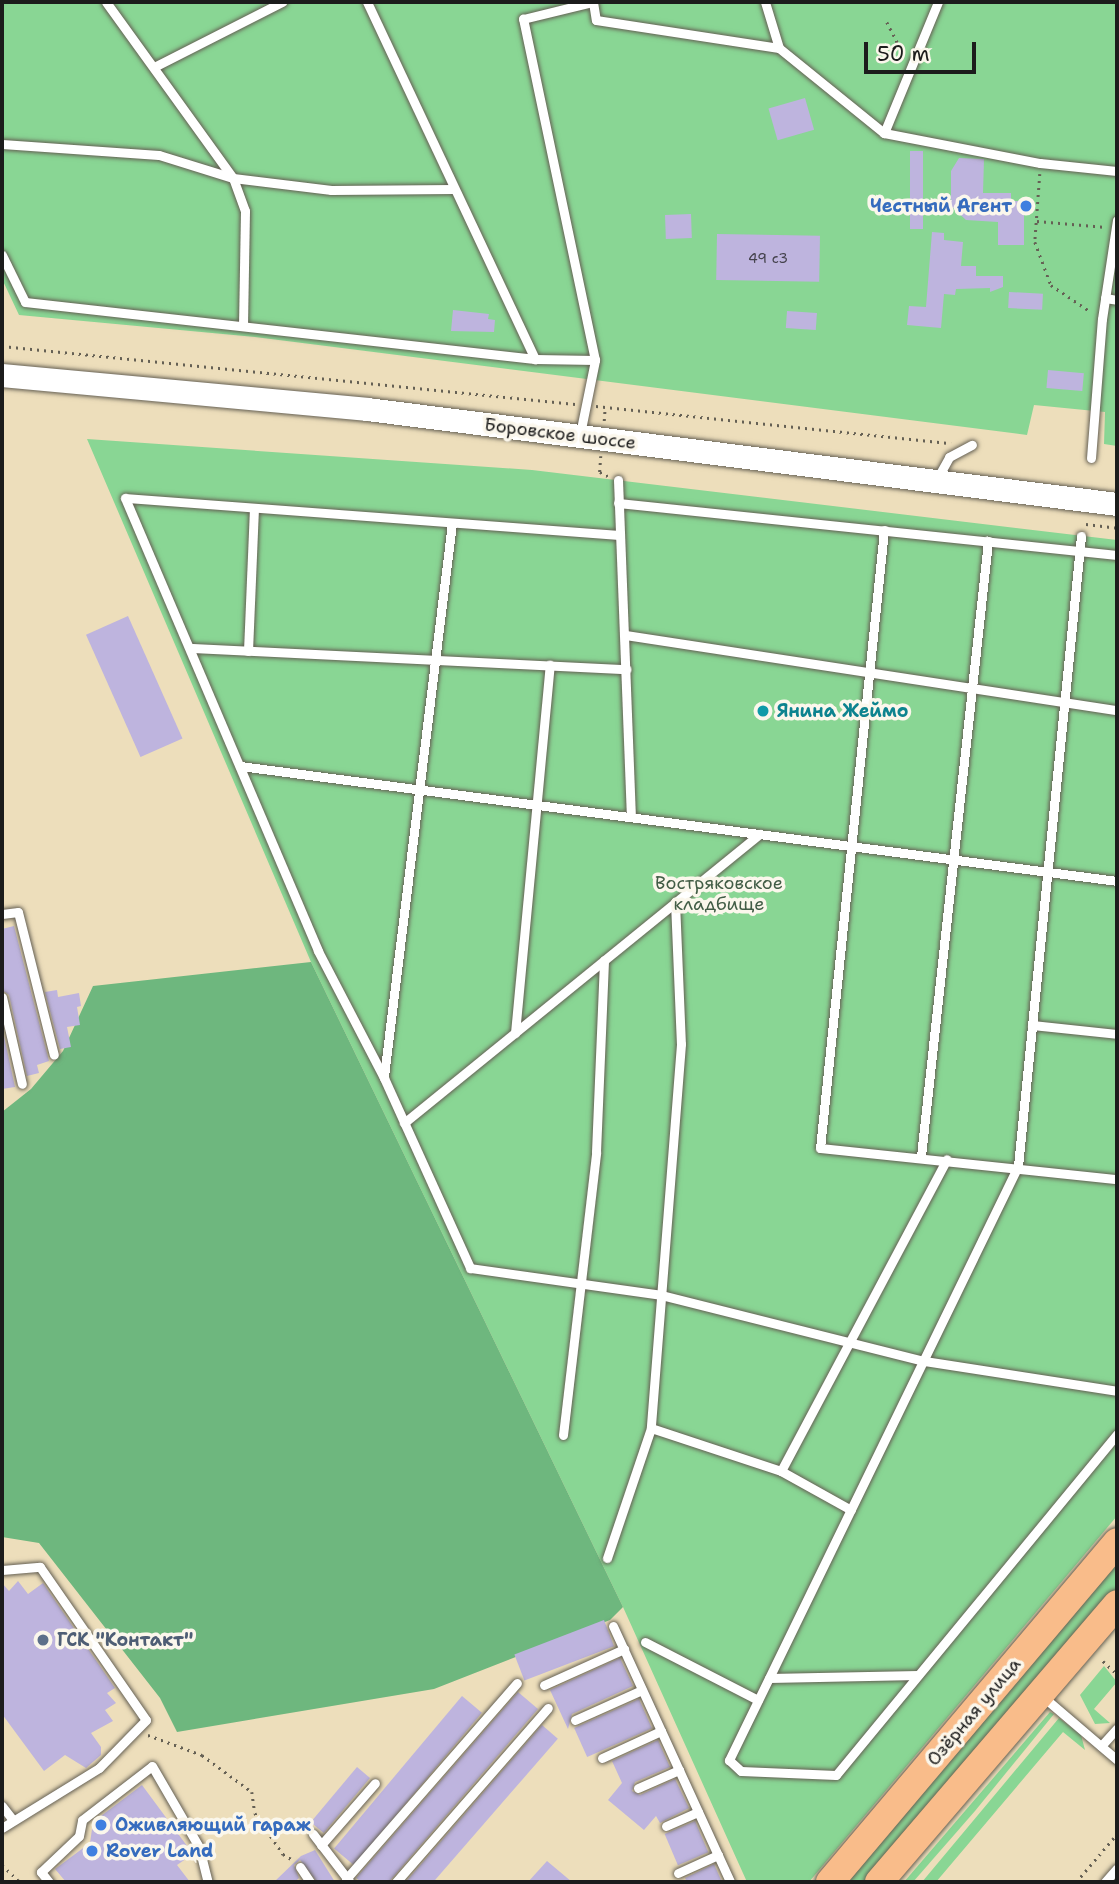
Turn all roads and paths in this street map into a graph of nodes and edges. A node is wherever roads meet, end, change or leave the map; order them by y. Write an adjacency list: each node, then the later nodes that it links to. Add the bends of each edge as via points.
1 (106, 2): 9 (lane)
2 (282, 2): 9 (lane)
3 (367, 2): 16 (lane)
4 (593, 2): 8 (lane, via 596,20); 26 (lane, via 523,19)
5 (765, 2): 8 (lane)
6 (938, 2): 10 (lane)
7 (887, 22): 10 (path)
8 (779, 48): 11 (lane)
9 (153, 68): 15 (lane)
10 (910, 68): 11 (lane)
11 (884, 133): 13 (lane)
12 (2, 144): 15 (lane, via 159,155)
13 (1040, 163): 14 (lane); 17 (path)
14 (1117, 171)
15 (233, 178): 16 (lane, via 331,190); 23 (lane, via 245,211)
16 (453, 189): 25 (lane)
17 (1037, 221): 18 (path); 22 (path, via 1035,242 1051,285)
18 (1117, 224): 20 (lane)
19 (2, 255): 23 (lane, via 24,302)
20 (1105, 298): 21 (lane); 22 (lane)
21 (1117, 300)
22 (1102, 319): 31 (lane)
23 (243, 326): 25 (lane)
24 (2, 346): 28 (path)
25 (536, 359): 26 (lane)
26 (595, 360): 28 (lane)
27 (2, 375): 29 (street, Боровское шоссе, via 247,396)
28 (585, 405): 29 (lane); 30 (path)
29 (579, 436): 33 (street, Боровское шоссе)
30 (972, 445): 33 (lane, via 949,457)
31 (1091, 457)
32 (618, 480): 34 (lane)
33 (936, 481): 35 (street, Боровское шоссе)
34 (618, 503): 40 (lane); 41 (lane)
35 (1117, 504)
36 (254, 508): 37 (lane); 47 (lane, via 125,498); 48 (lane)
37 (452, 523): 41 (lane); 49 (lane)
38 (1082, 524): 39 (path)
39 (1117, 528)
40 (884, 530): 43 (lane); 52 (lane)
41 (618, 535): 46 (lane)
42 (1081, 536): 44 (lane)
43 (988, 541): 44 (lane); 53 (lane)
44 (1079, 551): 45 (lane); 54 (lane)
45 (1117, 555)
46 (625, 635): 51 (lane); 52 (lane)
47 (192, 648): 48 (lane); 56 (lane)
48 (248, 651): 49 (lane)
49 (435, 660): 50 (lane); 57 (lane)
50 (550, 665): 51 (lane); 58 (lane)
51 (626, 669): 59 (lane)
52 (870, 672): 53 (lane); 61 (lane)
53 (971, 688): 54 (lane); 62 (lane)
54 (1064, 702): 55 (lane); 63 (lane)
55 (1117, 710)
56 (240, 766): 57 (lane); 73 (lane, via 318,951)
57 (419, 789): 58 (lane); 73 (lane)
58 (537, 805): 59 (lane); 70 (lane)
59 (631, 817): 60 (lane)
60 (759, 834): 61 (lane); 65 (lane)
61 (852, 846): 62 (lane); 76 (lane, via 820,1148)
62 (950, 859): 63 (lane); 76 (lane)
63 (1047, 872): 64 (lane); 69 (lane)
64 (1117, 881)
65 (675, 902): 67 (lane); 81 (lane, via 681,1044)
66 (2, 914): 72 (lane, via 18,912)
67 (604, 960): 70 (lane); 80 (lane, via 596,1152)
68 (2, 997): 74 (lane)
69 (1032, 1025): 71 (lane); 78 (lane)
70 (515, 1033): 75 (lane)
71 (1117, 1034)
72 (54, 1055)
73 (383, 1078): 75 (lane)
74 (22, 1084)
75 (404, 1123): 80 (lane, via 470,1268)
76 (921, 1156): 77 (lane)
77 (947, 1159): 78 (lane); 82 (lane)
78 (1018, 1166): 79 (lane); 83 (lane)
79 (1117, 1180)
80 (580, 1287): 81 (lane); 87 (lane)
81 (661, 1295): 82 (lane); 85 (lane)
82 (852, 1343): 83 (lane); 88 (lane)
83 (925, 1361): 84 (lane); 89 (lane)
84 (1117, 1391)
85 (651, 1428): 88 (lane); 91 (lane)
86 (1117, 1434): 99 (lane)
87 (563, 1435)
88 (781, 1471): 89 (lane)
89 (851, 1510): 100 (lane)
90 (1117, 1542): 137 (main road, Озёрная улица)
91 (607, 1558)
92 (2, 1570): 109 (lane, via 40,1567 146,1720)
93 (1117, 1604): 104 (main road)
94 (613, 1626): 96 (lane)
95 (645, 1642): 105 (lane)
96 (624, 1649): 102 (lane); 103 (lane)
97 (1102, 1661): 98 (path)
98 (1117, 1674)
99 (918, 1675): 100 (lane); 105 (lane, via 836,1775 741,1771 729,1760)
100 (769, 1678): 105 (lane)
101 (517, 1684): 131 (lane)
102 (544, 1685)
103 (642, 1690): 107 (lane); 110 (lane)
104 (1040, 1694): 111 (lane); 138 (main road)
105 (758, 1700)
106 (548, 1708): 135 (lane)
107 (575, 1720)
108 (1117, 1728): 111 (lane)
109 (137, 1731): 119 (lane, via 99,1768); 127 (path, via 202,1755 253,1792 255,1813 283,1854)
110 (661, 1731): 112 (lane); 114 (lane)
111 (1101, 1746): 113 (lane)
112 (602, 1758)
113 (1117, 1760)
114 (679, 1770): 116 (lane); 118 (lane)
115 (374, 1783): 124 (lane)
116 (638, 1788)
117 (2, 1806): 119 (lane)
118 (698, 1812): 120 (lane); 125 (lane)
119 (13, 1820): 121 (lane)
120 (666, 1826)
121 (2, 1828)
122 (313, 1834): 124 (lane)
123 (1117, 1834): 139 (path)
124 (321, 1845): 131 (lane)
125 (718, 1855): 129 (lane); 136 (lane)
126 (2, 1865): 132 (path)
127 (300, 1867): 130 (lane)
128 (1117, 1868): 140 (lane)
129 (678, 1873)
130 (308, 1881)
131 (348, 1881)
132 (20, 1882)
133 (49, 1882): 134 (lane, via 41,1872 79,1836 82,1821 152,1766 199,1847)
134 (208, 1882)
135 (396, 1882)
136 (730, 1882)
137 (831, 1882)
138 (878, 1882)
139 (1076, 1882)
140 (1105, 1882)

